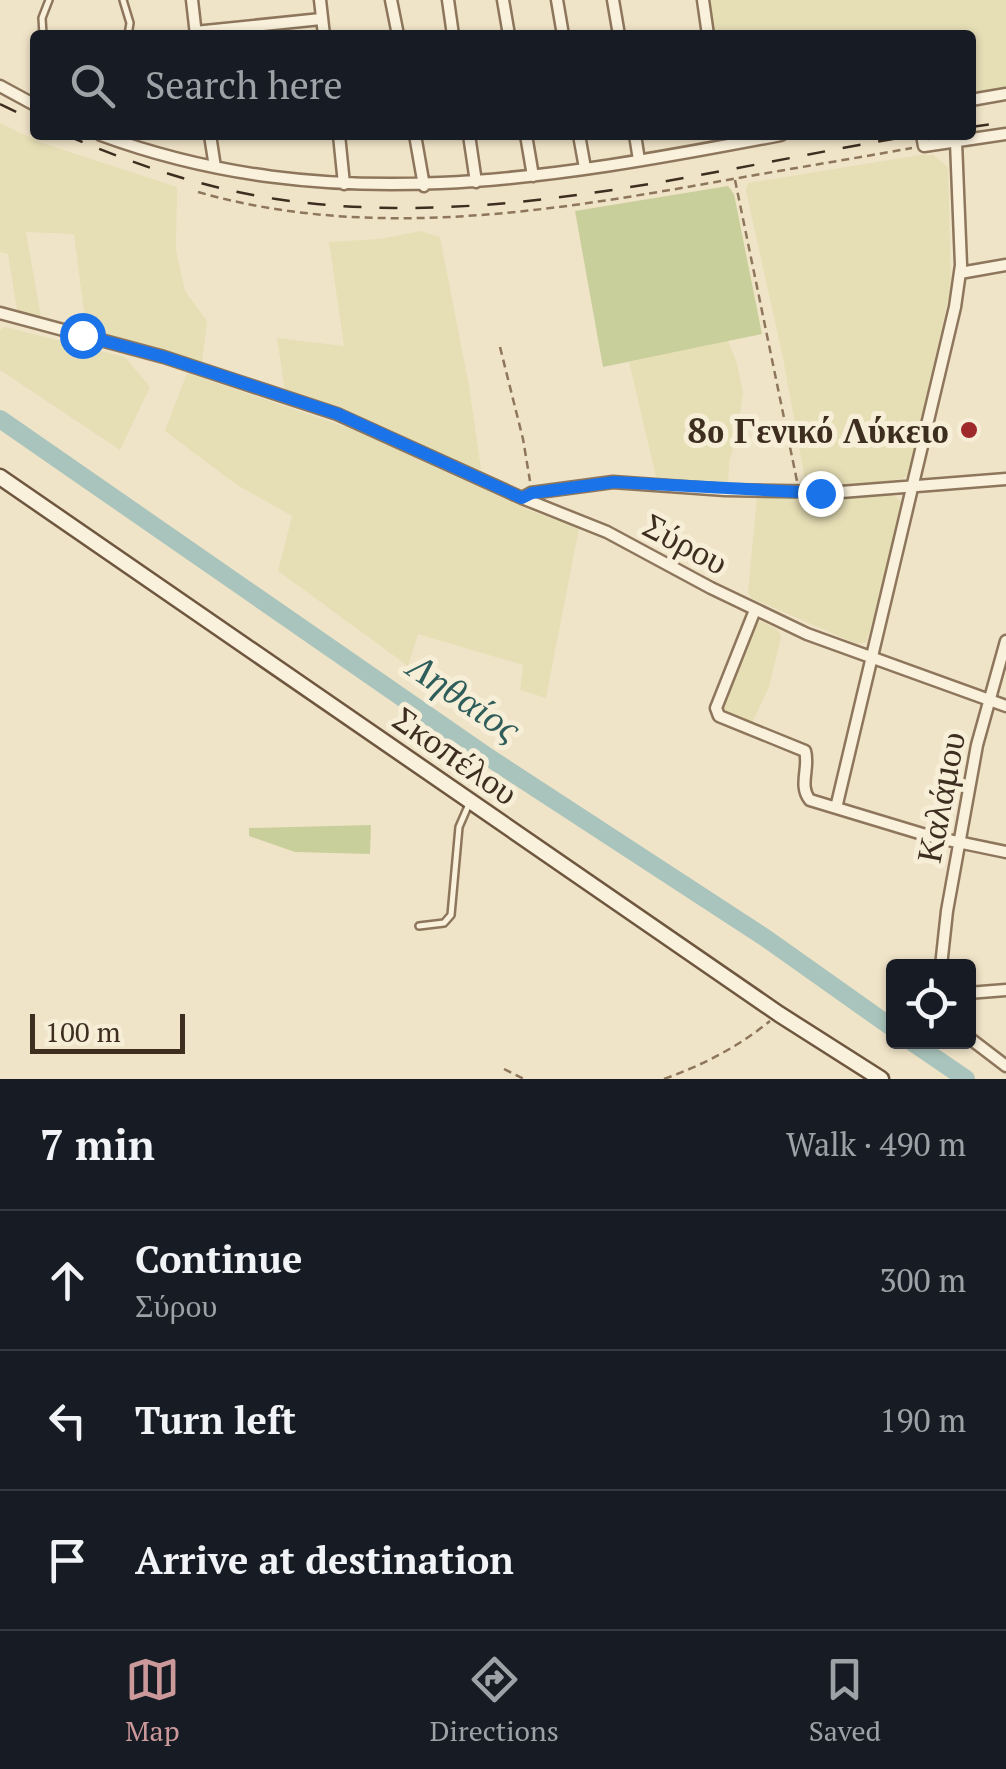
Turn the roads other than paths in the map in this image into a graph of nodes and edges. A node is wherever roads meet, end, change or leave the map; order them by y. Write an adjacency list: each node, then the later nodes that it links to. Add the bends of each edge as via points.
1 (49, 0): 12 (lane)
2 (123, 0): 13 (lane)
3 (192, 0): 14 (street)
4 (320, 0): 11 (street)
5 (392, 0): 17 (street)
6 (448, 0): 18 (street)
7 (502, 0): 19 (street)
8 (558, 0): 20 (street)
9 (613, 0): 21 (street)
10 (703, 0): 22 (street)
11 (321, 18): 15 (street); 16 (street)
12 (43, 30)
13 (129, 30)
14 (195, 30)
15 (220, 30)
16 (323, 30)
17 (397, 30)
18 (452, 30)
19 (508, 30)
20 (562, 30)
21 (618, 30)
22 (707, 30)
23 (0, 86): 26 (street)
24 (1006, 94): 25 (street)
25 (976, 99)
26 (30, 102)
27 (1006, 134): 28 (street)
28 (976, 139)
29 (116, 140): 42 (street)
30 (211, 140): 42 (street)
31 (340, 140): 46 (street)
32 (416, 140): 47 (street)
33 (470, 140): 45 (street)
34 (527, 140): 44 (street)
35 (580, 140): 43 (street)
36 (637, 140): 41 (street)
37 (726, 140): 41 (street)
38 (923, 140): 40 (street)
39 (968, 140): 40 (street)
40 (956, 142): 49 (street)
41 (640, 160): 43 (street)
42 (215, 167): 46 (street)
43 (585, 168): 44 (street)
44 (533, 176): 45 (street)
45 (476, 182): 47 (street)
46 (344, 184): 47 (street)
47 (424, 186)
48 (1006, 264): 49 (street)
49 (960, 274): 53 (street)
50 (0, 313): 54 (street, Σύρου, via 308,403)
51 (0, 476): 60 (main road, Σκοπέλου)
52 (1006, 479): 53 (street)
53 (913, 486): 54 (street, via 800,492 614,482); 57 (street)
54 (527, 496): 55 (street, Σύρου)
55 (755, 610): 57 (street, Σύρου); 61 (street, via 717,714 806,751 805,795)
56 (1006, 641): 58 (street, Καλάμου)
57 (871, 659): 58 (street, Σύρου); 61 (street)
58 (990, 698): 59 (street, Σύρου); 62 (street, Καλάμου)
59 (1006, 706)
60 (471, 802): 64 (lane, via 459,827 451,915 444,923); 70 (main road, Σκοπέλου)
61 (836, 808): 62 (street)
62 (958, 843): 63 (street); 65 (street, Καλάμου)
63 (1006, 852)
64 (419, 926)
65 (942, 959)
66 (1006, 990): 67 (street)
67 (976, 993)
68 (976, 1044): 69 (street)
69 (1006, 1066)
70 (881, 1079)

